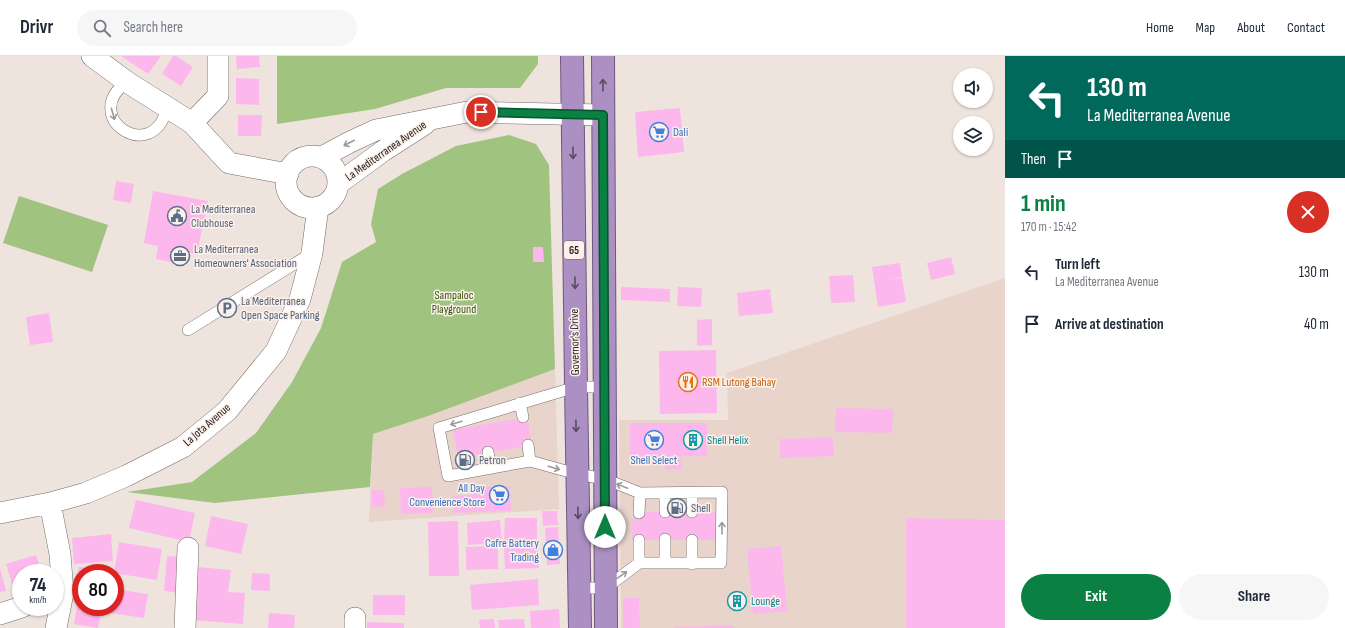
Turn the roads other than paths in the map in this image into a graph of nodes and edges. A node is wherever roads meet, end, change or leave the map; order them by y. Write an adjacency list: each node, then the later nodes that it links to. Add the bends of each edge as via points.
1 (92, 56): 5 (street)
2 (218, 56): 9 (street, via 218,96)
3 (572, 56): 7 (highway, Governor's Drive / 65)
4 (603, 56): 8 (highway, one-way to 4)
5 (127, 82): 6 (street); 6 (lane, one-way to 6, via 118,88 112,97 113,118 119,128 139,135 149,133 158,127)
6 (167, 107): 9 (street)
7 (573, 114): 8 (street, La Mediterranea Avenue); 10 (street, La Mediterranea Avenue, via 467,112 434,118); 17 (highway, Governor's Drive / 65, one-way to 17)
8 (603, 115): 18 (highway)
9 (192, 123): 12 (street, via 229,162)
10 (401, 132): 11 (street, La Mediterranea Avenue, one-way to 11, via 376,130); 13 (street, La Mediterranea Avenue)
11 (322, 157): 12 (street, via 305,156 291,166); 13 (street, via 335,168)
12 (288, 174): 14 (street, via 287,190 296,202 310,208)
13 (338, 184): 14 (street, via 332,199)
14 (318, 207): 15 (street, La Jota Avenue)
15 (312, 253): 16 (lane); 30 (street, La Jota Avenue, via 300,299 276,351 227,411 183,447 86,493)
16 (188, 330)
17 (576, 387): 18 (lane); 19 (lane); 25 (highway, Governor's Drive / 65, one-way to 25)
18 (604, 387): 26 (highway)
19 (520, 403): 20 (lane); 24 (lane, one-way to 24, via 483,420 439,428 448,476)
20 (523, 417)
21 (528, 445): 23 (lane)
22 (488, 452): 24 (lane)
23 (530, 461): 24 (lane); 25 (lane, one-way to 25)
24 (491, 468)
25 (577, 474): 26 (lane); 43 (highway, Governor's Drive / 65, one-way to 43)
26 (605, 479): 27 (lane, one-way to 26); 44 (highway)
27 (640, 493): 28 (lane); 34 (lane)
28 (665, 493): 29 (lane); 32 (lane)
29 (692, 493): 33 (lane); 42 (lane, one-way to 29, via 721,563 722,492)
30 (50, 503): 31 (street, La Jota Avenue); 41 (street)
31 (0, 512)
32 (665, 512)
33 (692, 512)
34 (639, 513)
35 (665, 539): 40 (lane)
36 (639, 540): 39 (lane)
37 (692, 540): 42 (lane)
38 (188, 548): 49 (street)
39 (639, 563): 40 (lane); 44 (lane, one-way to 39)
40 (665, 563): 42 (lane)
41 (60, 564)
42 (692, 564)
43 (579, 588): 44 (lane); 50 (highway, Governor's Drive / 65)
44 (606, 588): 51 (highway)
45 (12, 610): 46 (street)
46 (0, 614)
47 (57, 616): 48 (street)
48 (56, 628)
49 (185, 628)
50 (580, 628)
51 (606, 628)

